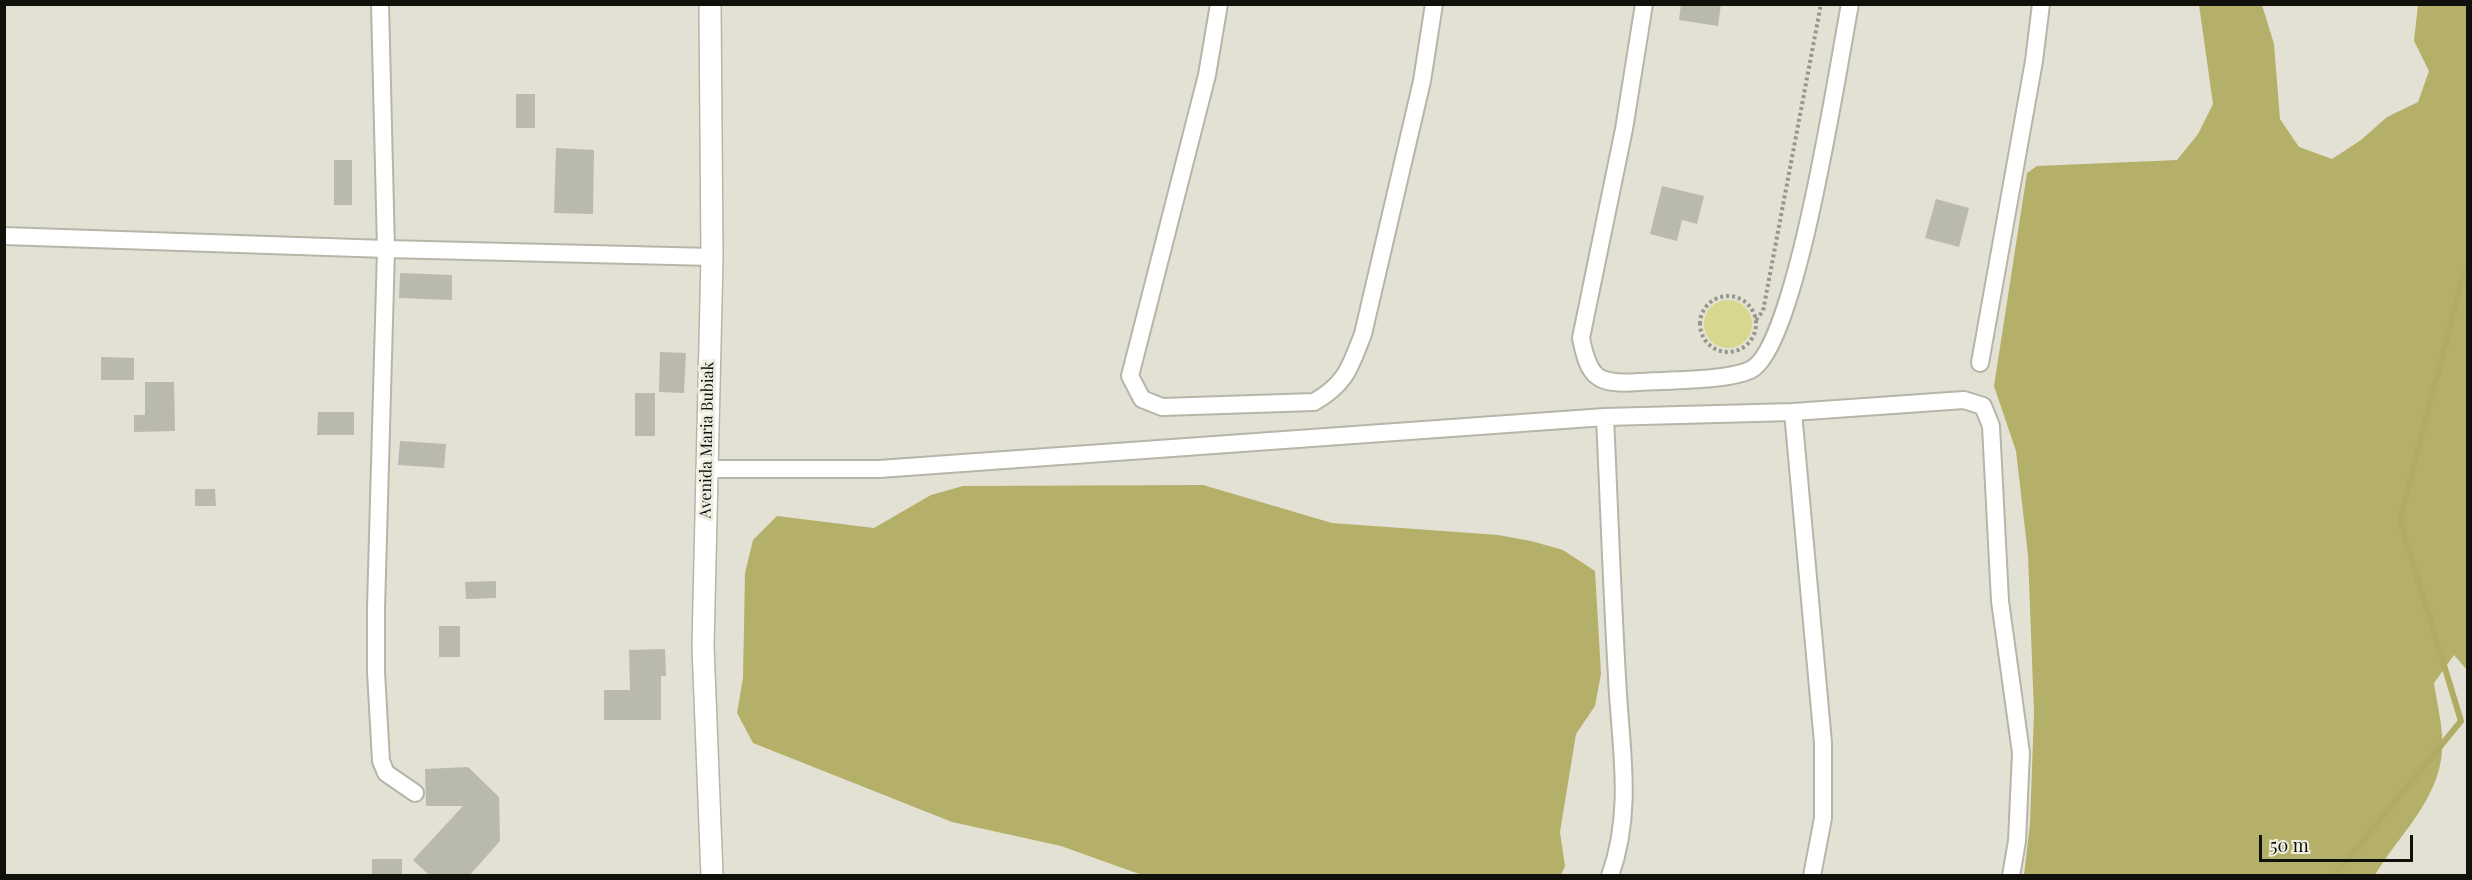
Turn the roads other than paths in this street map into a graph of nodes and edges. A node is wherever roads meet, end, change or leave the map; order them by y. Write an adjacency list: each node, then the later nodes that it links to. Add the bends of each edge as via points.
1 (380, 4): 9 (street)
2 (710, 4): 10 (street, Avenida Maria Bubiak)
3 (1219, 4): 4 (street, via 1207,75 1130,376 1142,399 1162,407 1314,402 1334,391 1363,334 1422,81)
4 (1434, 4)
5 (1644, 4): 6 (street, via 1624,129 1581,338 1593,373 1612,384 1723,376 1752,369 1768,353 1790,298 1814,196)
6 (1850, 4)
7 (2041, 4): 11 (street)
8 (4, 236): 9 (street)
9 (386, 249): 10 (street); 15 (street, via 377,694 381,761 386,773)
10 (712, 257): 14 (street, Avenida Maria Bubiak)
11 (1980, 363)
12 (1793, 412): 13 (street); 18 (street, via 1823,742 1823,818); 19 (street, via 1964,400 1983,406 1988,415 2000,601 2021,753)
13 (1605, 417): 14 (street, via 879,469); 17 (street, via 1626,790 1622,835)
14 (706, 469): 16 (street, Avenida Maria Bubiak, via 703,646)
15 (416, 793)
16 (712, 876)
17 (1610, 876)
18 (1812, 876)
19 (2012, 876)

